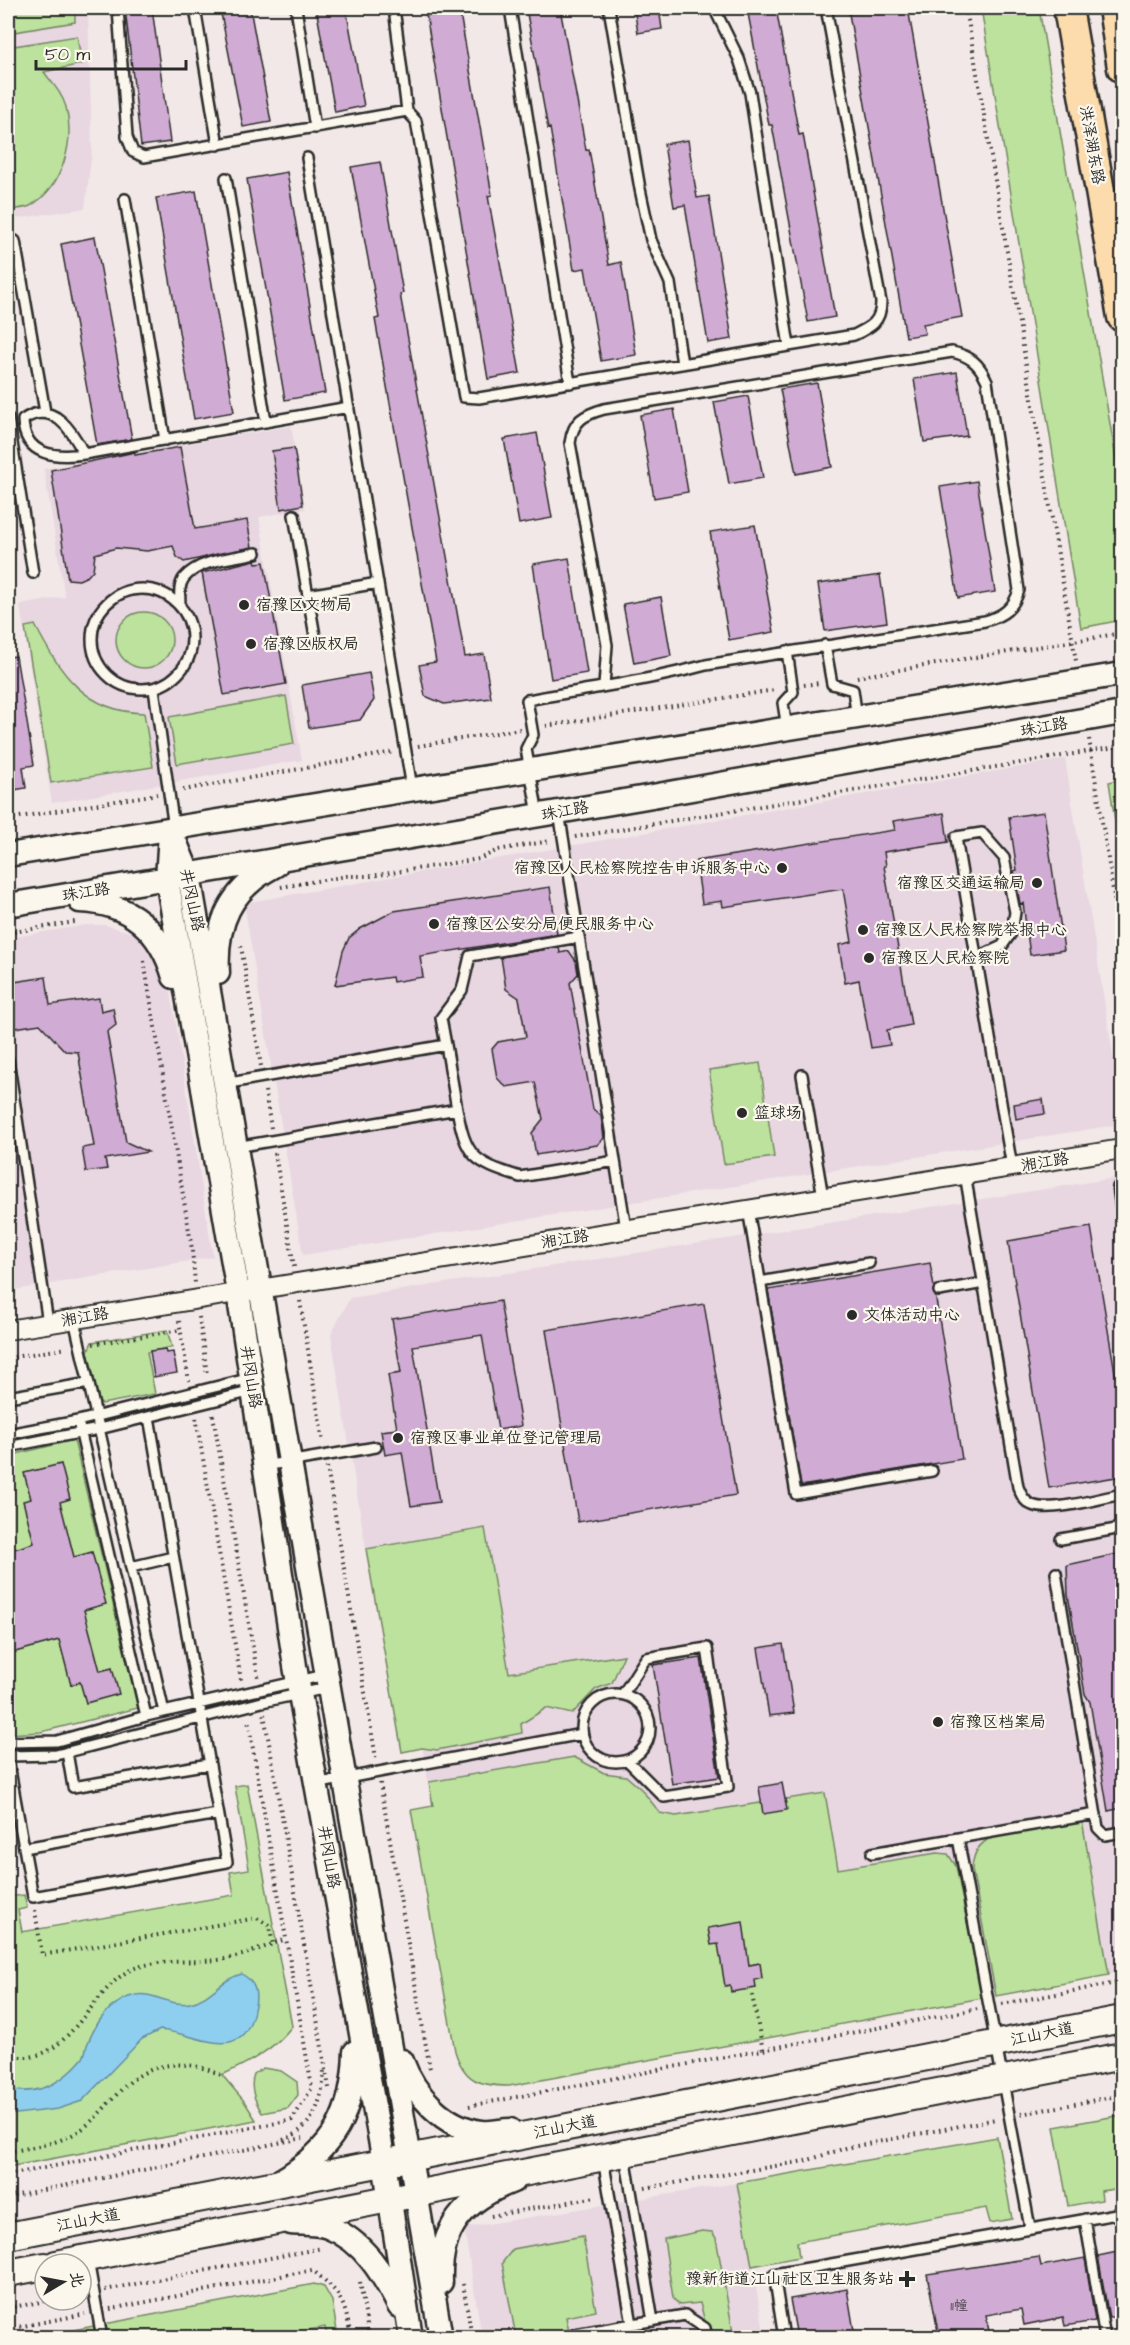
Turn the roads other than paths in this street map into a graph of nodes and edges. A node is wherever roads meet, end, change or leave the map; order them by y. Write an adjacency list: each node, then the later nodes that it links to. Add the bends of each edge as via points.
1 (118, 8): 14 (lane, via 127,137 133,152 158,155)
2 (195, 8): 14 (lane)
3 (296, 8): 13 (lane)
4 (394, 8): 12 (lane)
5 (510, 8): 22 (lane)
6 (609, 8): 21 (lane, via 640,189 651,240 670,283)
7 (714, 8): 20 (lane, via 739,59 750,93)
8 (826, 8): 20 (lane, via 881,315 872,327 854,335)
9 (1068, 8): 19 (main road, 洪泽湖东路)
10 (1113, 8): 11 (main road)
11 (1122, 68)
12 (407, 111): 13 (lane); 22 (lane, via 416,121 464,397)
13 (315, 128): 14 (lane)
14 (218, 145)
15 (307, 158): 23 (lane)
16 (226, 178): 27 (lane)
17 (125, 199): 28 (lane)
18 (15, 241): 24 (lane)
19 (1122, 317)
20 (789, 346): 21 (lane)
21 (682, 364): 22 (lane)
22 (570, 382)
23 (349, 407): 27 (lane); 33 (lane)
24 (45, 412): 25 (lane); 29 (lane, via 58,417 73,433)
25 (32, 414): 26 (lane); 29 (lane, via 23,420 28,442 43,453 64,457)
26 (8, 418): 32 (lane)
27 (266, 422): 28 (lane)
28 (165, 440): 29 (lane)
29 (84, 454)
30 (294, 515): 34 (lane)
31 (256, 554): 35 (lane, via 195,570 184,578)
32 (33, 573)
33 (378, 583): 34 (lane); 46 (lane)
34 (308, 595): 36 (lane)
35 (180, 606): 41 (lane, via 192,633 190,655 179,674); 41 (lane, via 168,595 136,589 107,603 95,624 93,648 108,676 122,686)
36 (316, 642)
37 (825, 645): 38 (lane); 40 (lane, via 985,621 1007,612 1016,602 1019,590 987,381 976,362 966,355 952,352 604,409 578,421 570,443 607,645); 43 (lane, via 832,684 853,690)
38 (787, 651): 40 (lane); 44 (lane, via 793,692 783,703)
39 (1122, 674): 43 (street)
40 (603, 686): 45 (lane, via 527,700 533,735 526,749)
41 (154, 689): 48 (lane)
42 (1122, 713): 47 (street, 珠江路)
43 (857, 718): 44 (street)
44 (787, 729): 45 (street)
45 (530, 771): 46 (street); 47 (lane)
46 (412, 791): 48 (street)
47 (549, 814): 50 (street, 珠江路); 55 (lane)
48 (172, 829): 49 (street); 51 (street, 井冈山路); 52 (street, 井冈山路)
49 (8, 855)
50 (290, 858): 51 (street, 珠江路); 60 (street, via 246,884 229,907 217,946)
51 (189, 875): 52 (street, 珠江路); 60 (street, 井冈山路)
52 (167, 879): 53 (street, 珠江路); 61 (street, 井冈山路)
53 (39, 900): 54 (street, 珠江路); 61 (street, via 101,902 115,906 153,931 172,970)
54 (8, 905)
55 (579, 937): 57 (lane, via 470,956 462,990 441,1018); 66 (lane)
56 (976, 958): 56 (lane, via 1002,946 1012,932 1015,912 1004,858 982,833 956,837); 67 (lane)
57 (446, 1045): 60 (lane, via 262,1077); 62 (lane)
58 (8, 1059): 81 (lane)
59 (802, 1075): 70 (lane)
60 (225, 1078): 61 (lane); 63 (street, 井冈山路)
61 (202, 1082): 65 (street, 井冈山路)
62 (457, 1109): 63 (lane); 66 (lane, via 467,1150 481,1162 520,1177)
63 (237, 1147): 65 (lane); 77 (street, 井冈山路)
64 (1122, 1149): 67 (street, 湘江路)
65 (213, 1151): 79 (street, 井冈山路)
66 (615, 1161): 73 (lane)
67 (1012, 1167): 68 (street, 湘江路)
68 (965, 1174): 70 (street, 湘江路); 76 (lane)
69 (1118, 1187): 72 (lane)
70 (823, 1197): 71 (street, 湘江路)
71 (748, 1209): 73 (street, 湘江路); 75 (lane)
72 (1122, 1215)
73 (626, 1229): 77 (street, 湘江路)
74 (869, 1263): 75 (lane)
75 (760, 1282): 96 (lane, via 796,1494)
76 (984, 1283): 78 (lane); 97 (lane, via 1023,1498 1030,1505 1043,1508)
77 (262, 1288): 79 (street, 湘江路); 94 (street, 井冈山路)
78 (939, 1291)
79 (238, 1292): 80 (street, 湘江路); 84 (street, 井冈山路)
80 (74, 1319): 81 (street, 湘江路); 83 (lane)
81 (48, 1323): 82 (street, 湘江路)
82 (8, 1330)
83 (89, 1383): 85 (lane); 86 (lane)
84 (252, 1385): 86 (lane, via 209,1388); 87 (lane, via 211,1402); 95 (street, 井冈山路)
85 (8, 1397)
86 (96, 1416): 88 (lane); 89 (lane)
87 (149, 1417): 89 (lane); 100 (lane)
88 (78, 1421): 90 (lane); 91 (lane)
89 (99, 1430): 90 (lane); 101 (lane)
90 (80, 1432): 92 (lane); 108 (lane)
91 (8, 1434)
92 (8, 1447)
93 (376, 1447): 94 (lane)
94 (290, 1462): 95 (lane); 103 (street, 井冈山路)
95 (264, 1466): 104 (street, 井冈山路)
96 (932, 1471)
97 (1122, 1494)
98 (1122, 1528): 99 (lane)
99 (1061, 1539)
100 (173, 1557): 101 (lane); 106 (lane)
101 (131, 1567): 107 (lane)
102 (1056, 1573): 119 (lane)
103 (326, 1682): 104 (lane); 104 (lane); 116 (street, 井冈山路)
104 (299, 1687): 106 (lane, via 260,1688); 109 (lane, via 262,1702); 117 (street, 井冈山路)
105 (623, 1694): 110 (lane, via 612,1693 592,1703 585,1712); 114 (lane, via 642,1704 651,1724 646,1746); 114 (lane, via 646,1658 707,1648 728,1787 664,1797)
106 (198, 1703): 107 (lane); 109 (lane)
107 (164, 1712): 108 (lane)
108 (146, 1716): 111 (lane, via 57,1741)
109 (201, 1718): 112 (lane); 115 (lane)
110 (582, 1734): 114 (lane, via 594,1755 610,1762); 116 (lane)
111 (8, 1742)
112 (67, 1752): 113 (lane); 115 (lane, via 73,1787)
113 (8, 1757): 122 (lane)
114 (628, 1761)
115 (209, 1764): 118 (lane)
116 (343, 1779): 117 (lane); 124 (street, 井冈山路)
117 (315, 1784): 125 (street, 井冈山路)
118 (218, 1814): 122 (lane); 122 (lane, via 227,1862 33,1897)
119 (1096, 1814): 120 (lane, via 1098,1828 1105,1835); 121 (lane)
120 (1122, 1832)
121 (958, 1838): 123 (lane); 127 (lane)
122 (24, 1848)
123 (872, 1853)
124 (384, 2009): 130 (street, via 407,2076 419,2095 458,2125 482,2132); 131 (street, 井冈山路)
125 (357, 2015): 133 (street, 井冈山路); 135 (street, via 354,2081 336,2131 326,2147 307,2164)
126 (1122, 2019): 127 (main road, 江山大道)
127 (997, 2043): 129 (lane); 130 (main road, 江山大道)
128 (1122, 2056): 129 (main road)
129 (1004, 2079): 132 (main road); 141 (lane)
130 (580, 2124): 131 (main road, 江山大道)
131 (411, 2156): 133 (main road, 江山大道); 136 (street, 井冈山路)
132 (614, 2157): 134 (main road); 147 (lane); 148 (lane)
133 (384, 2162): 135 (main road, 江山大道); 137 (street, 井冈山路)
134 (539, 2172): 136 (main road); 152 (street, via 490,2190 468,2205 453,2224 440,2269)
135 (276, 2183): 142 (main road, 江山大道)
136 (417, 2195): 137 (main road); 152 (street, 井冈山路)
137 (389, 2201): 140 (main road); 149 (street, 井冈山路)
138 (1122, 2213): 139 (lane)
139 (1085, 2219): 141 (lane); 155 (lane)
140 (277, 2223): 143 (main road); 149 (street, via 328,2227 353,2242 384,2276)
141 (1030, 2228): 154 (lane, via 774,2274)
142 (8, 2236)
143 (93, 2257)
144 (33, 2268): 145 (main road)
145 (8, 2273)
146 (93, 2290): 151 (lane)
147 (653, 2321): 148 (lane); 153 (lane, via 685,2316 705,2328)
148 (632, 2324): 150 (lane)
149 (410, 2333)
150 (575, 2334)
151 (102, 2337)
152 (442, 2337)
153 (706, 2337)
154 (784, 2337)
155 (1105, 2337)

